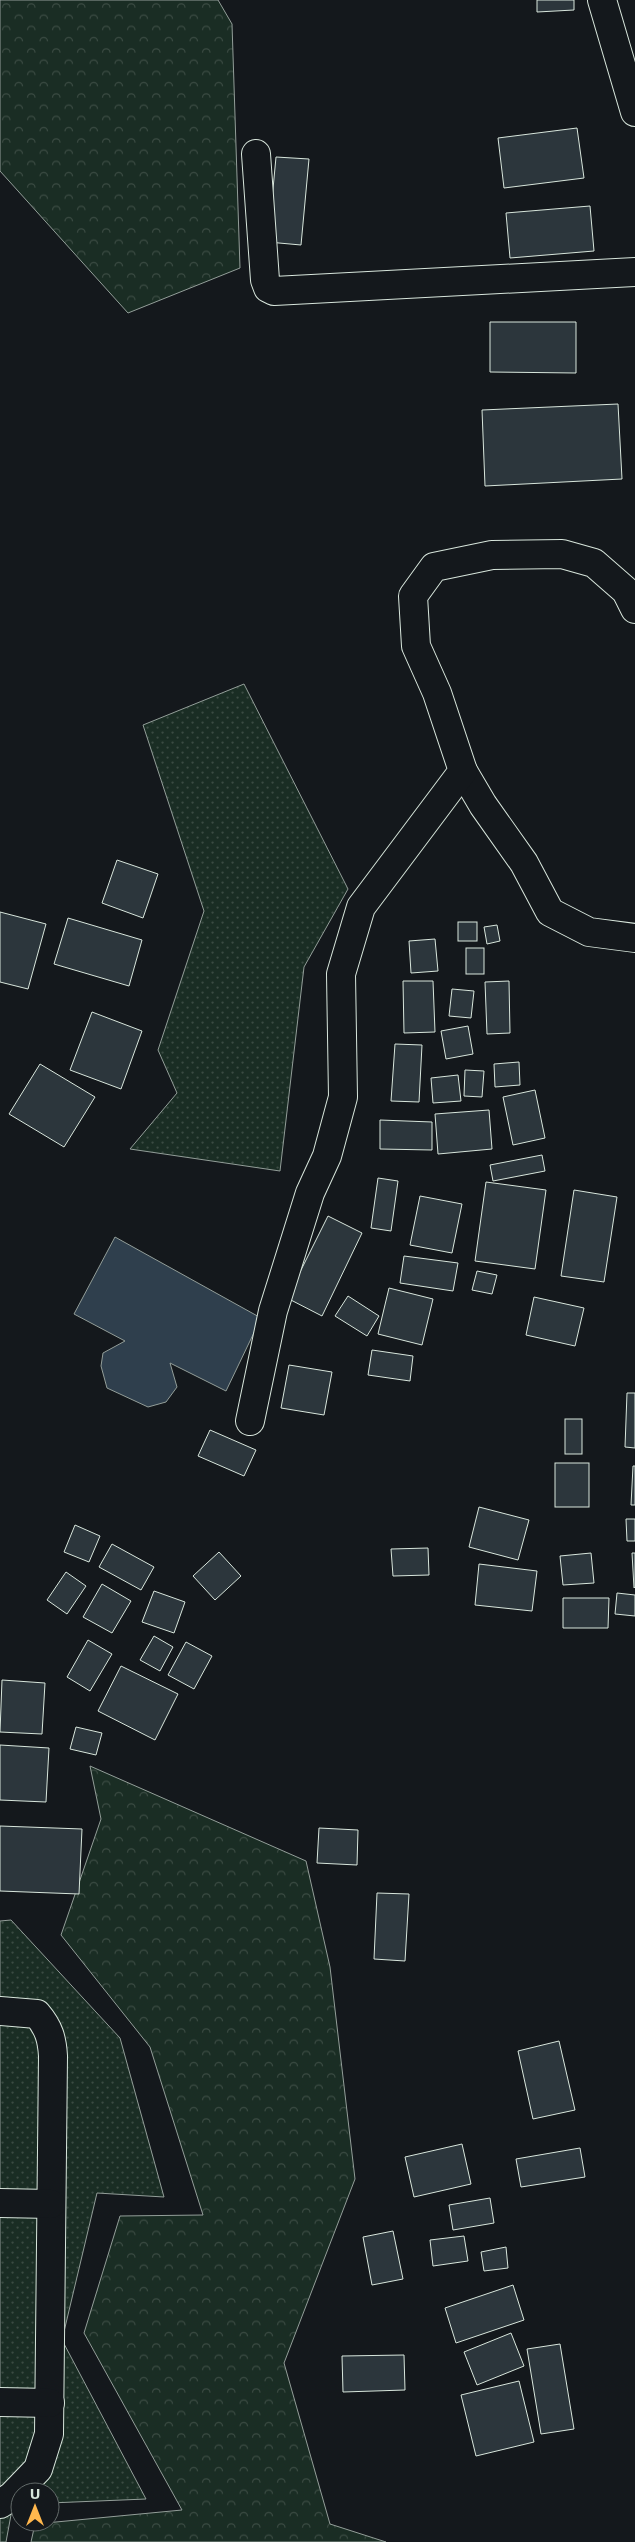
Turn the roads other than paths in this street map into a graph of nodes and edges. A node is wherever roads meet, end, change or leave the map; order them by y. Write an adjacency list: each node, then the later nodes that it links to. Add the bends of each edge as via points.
1 (602, 0): 2 (street)
2 (635, 112)
3 (256, 154): 4 (street, via 265,280 268,288 274,291)
4 (635, 272)
5 (635, 609): 6 (street, via 626,591 594,563 562,554 492,555 434,567 413,596 416,646 437,694)
6 (463, 771): 7 (street, via 524,863 550,912 590,932); 8 (street, via 361,907 340,974 343,1097 327,1156 310,1193 272,1311)
7 (635, 938)
8 (250, 1421)
9 (0, 2011): 11 (street, via 37,2014 46,2024 52,2039)
10 (0, 2203): 11 (street)
11 (51, 2204): 13 (street)
12 (0, 2402): 13 (street)
13 (50, 2403): 14 (street, via 49,2434 38,2469)
14 (0, 2504)

